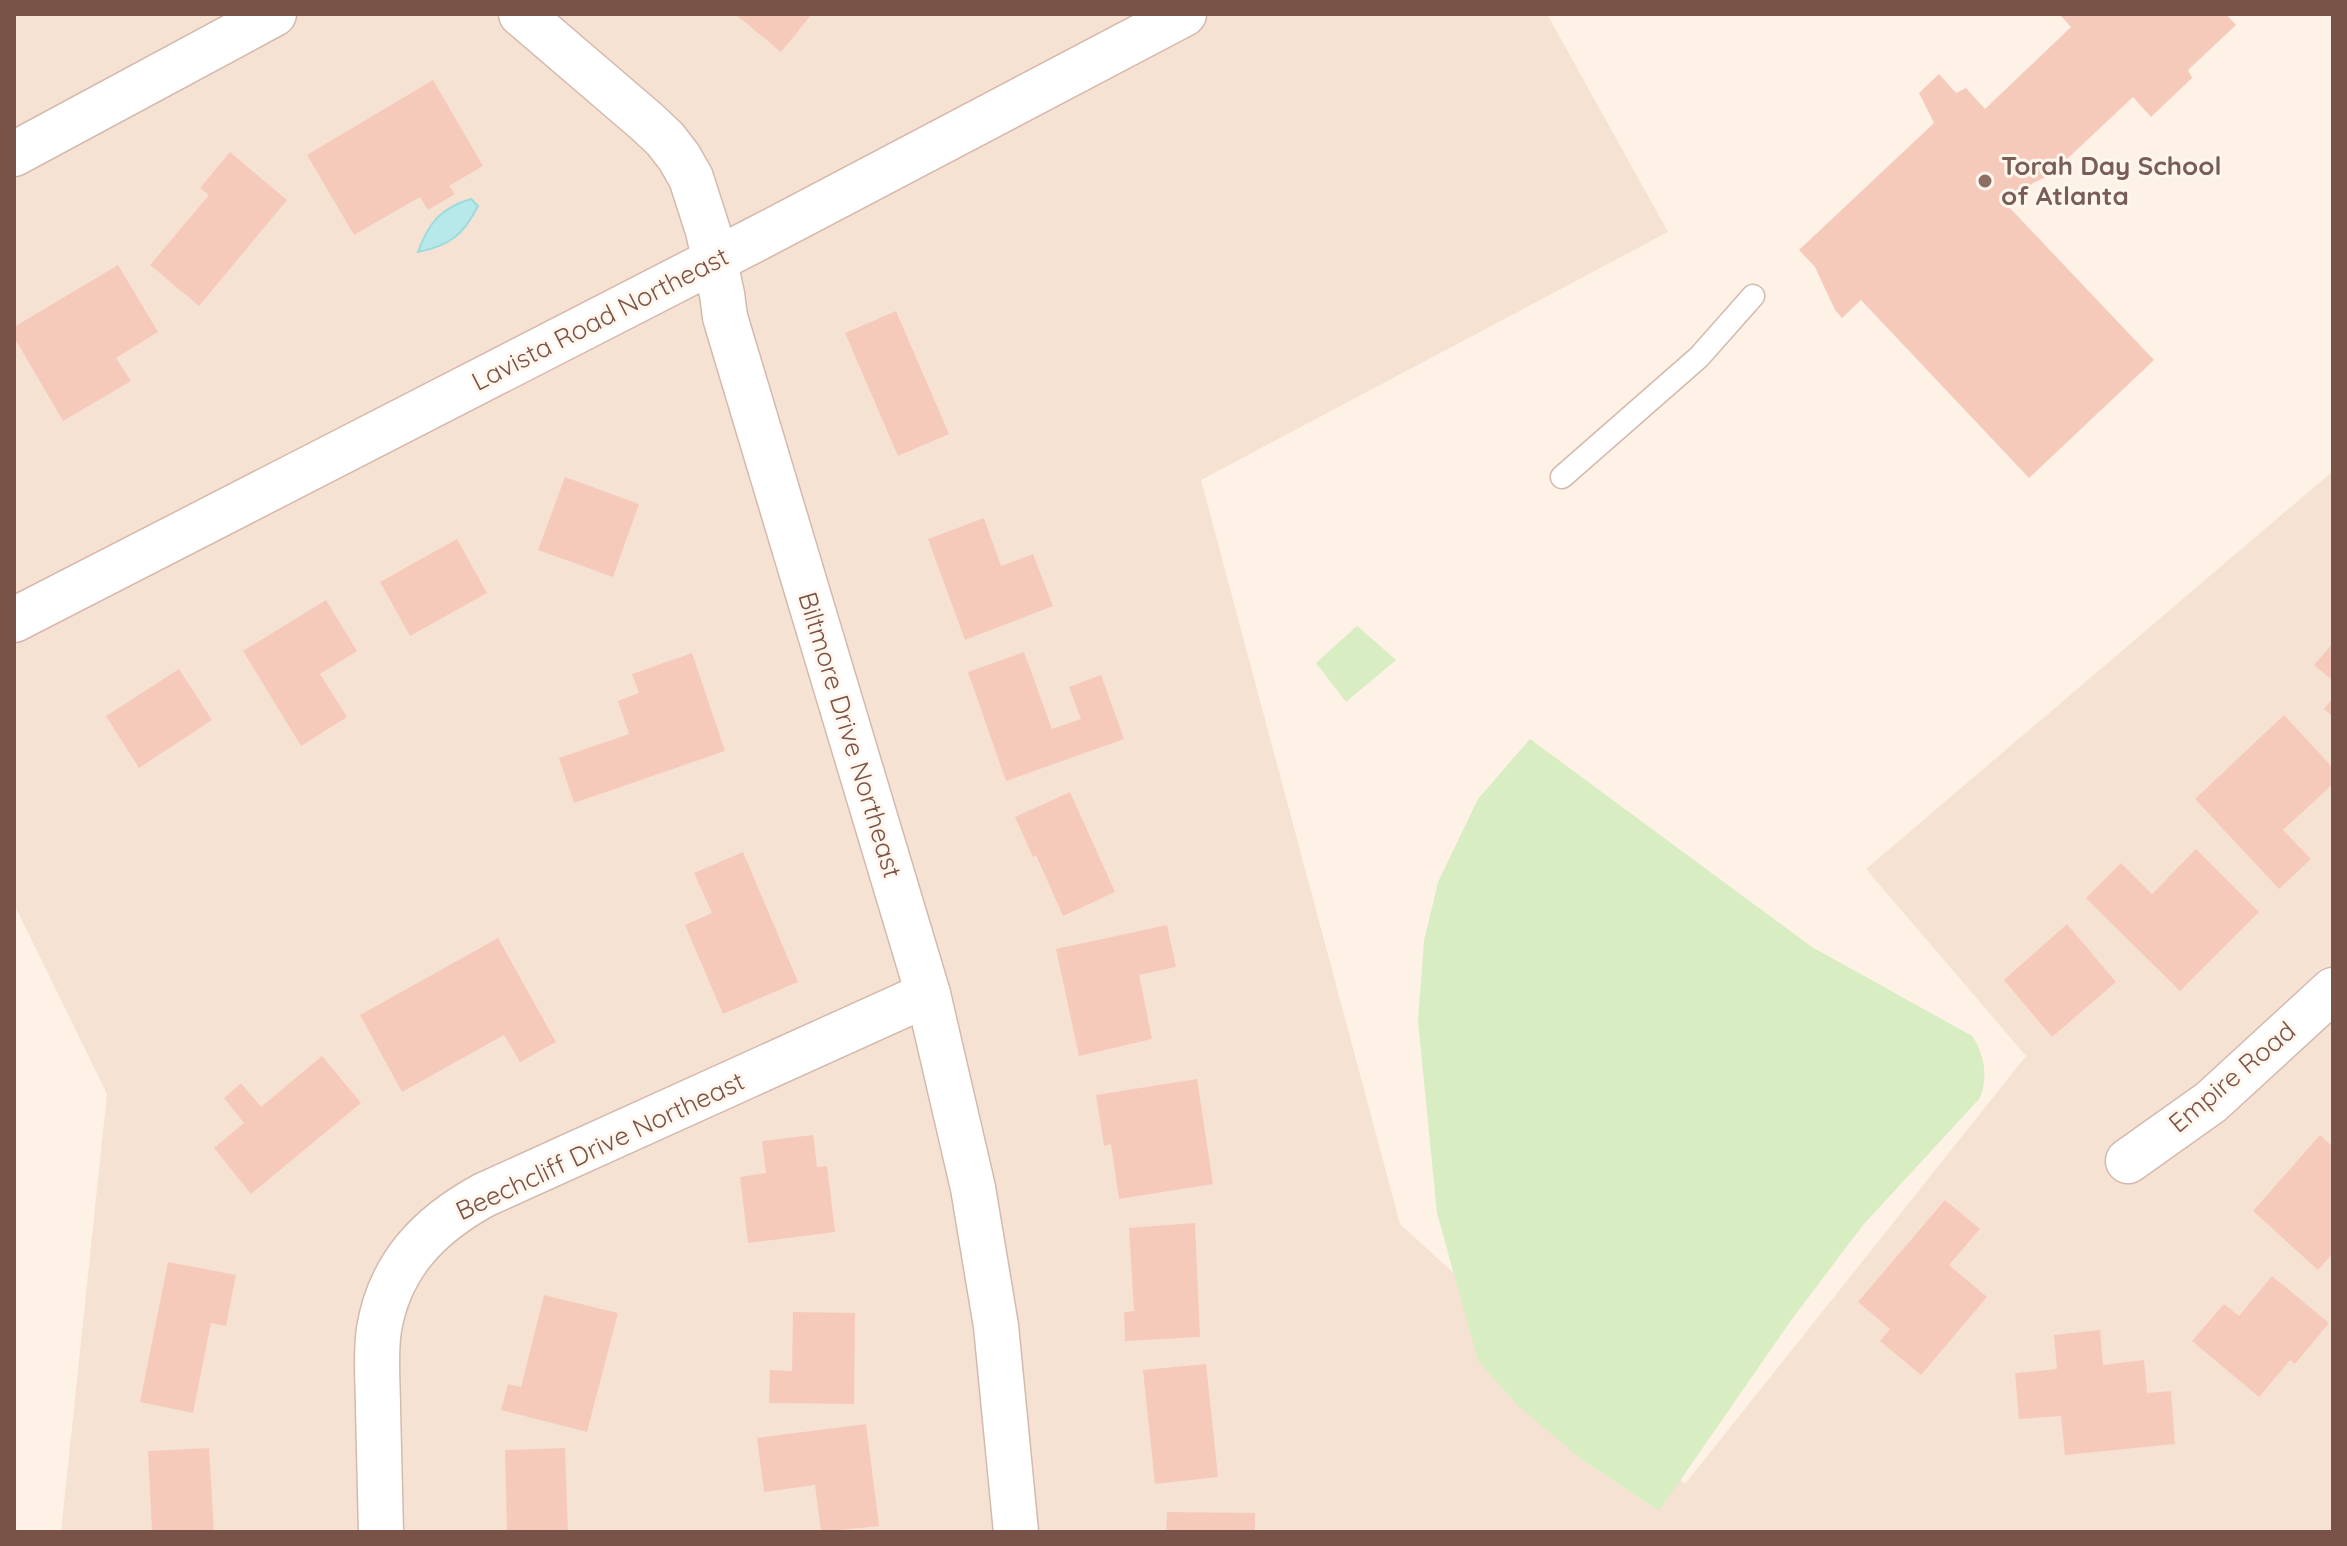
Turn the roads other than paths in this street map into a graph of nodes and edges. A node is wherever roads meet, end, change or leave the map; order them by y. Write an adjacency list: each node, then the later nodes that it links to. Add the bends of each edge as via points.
1 (274, 14): 4 (street)
2 (521, 14): 5 (street, Biltmore Drive Northeast, via 665,139 691,178)
3 (1184, 14): 5 (street, Lavista Road Northeast)
4 (14, 154)
5 (714, 260): 8 (street, Lavista Road Northeast); 10 (street, Biltmore Drive Northeast, via 725,317)
6 (1753, 296): 7 (lane, via 1699,357)
7 (1562, 477)
8 (14, 620)
9 (2333, 990): 11 (street, Empire Road, via 2211,1102)
10 (928, 994): 12 (street, Beechcliff Drive Northeast, via 484,1195 423,1240 393,1282 379,1331); 13 (street, Biltmore Drive Northeast, via 973,1188 996,1326)
11 (2128, 1161)
12 (381, 1532)
13 (1016, 1532)

